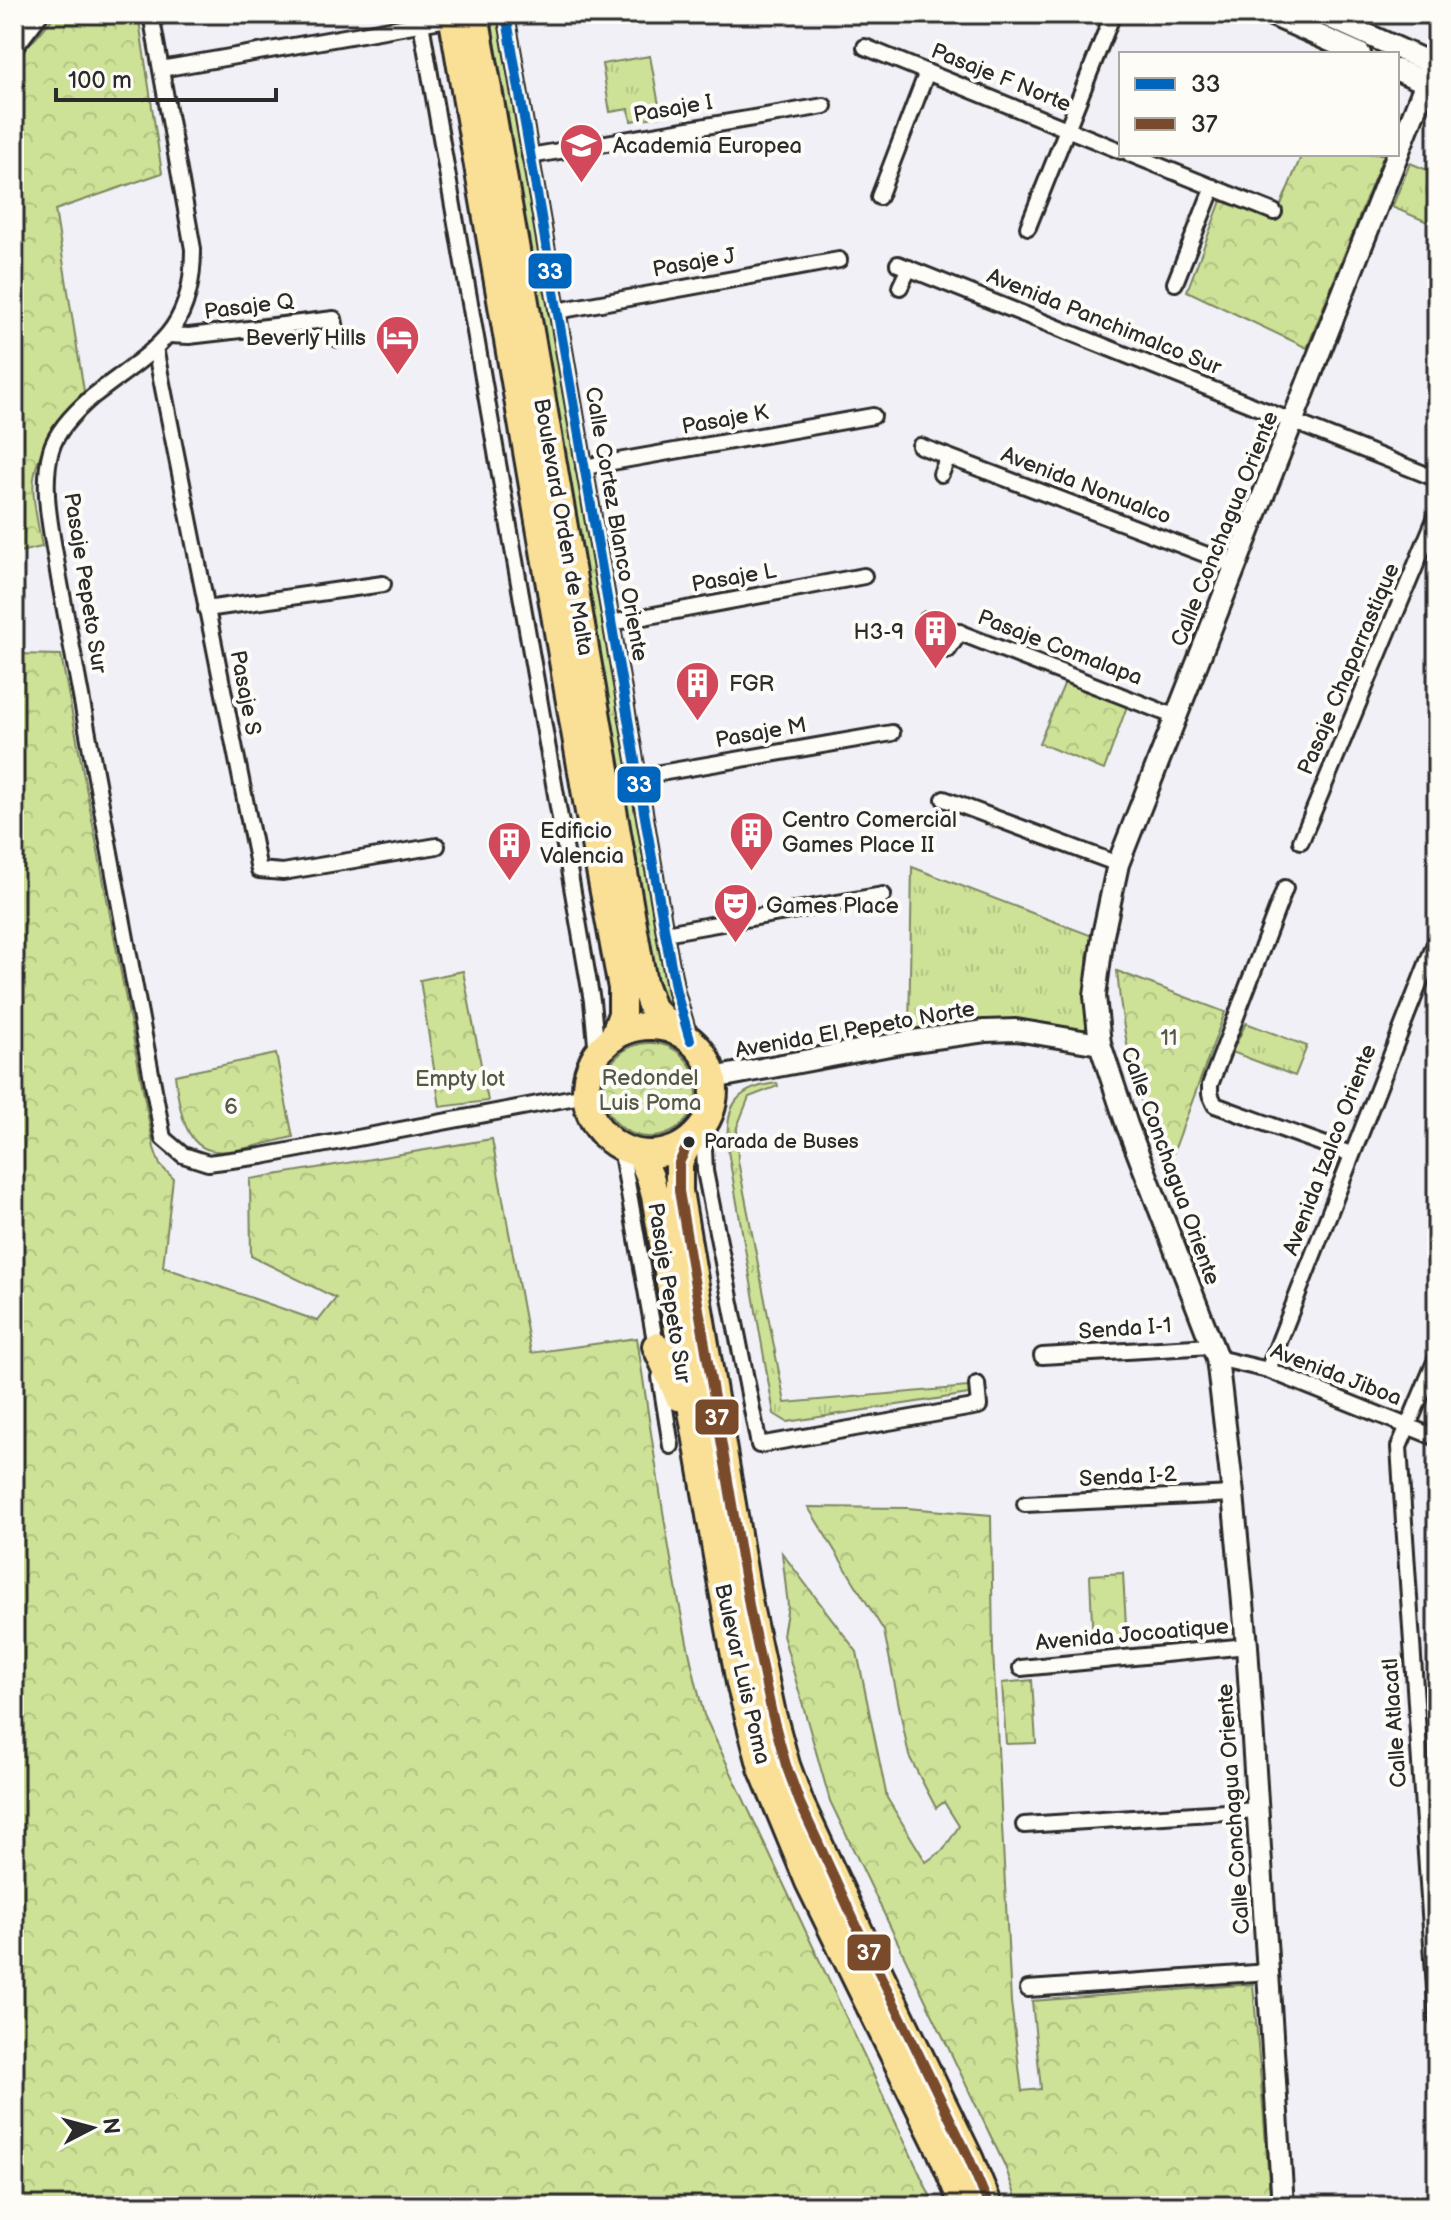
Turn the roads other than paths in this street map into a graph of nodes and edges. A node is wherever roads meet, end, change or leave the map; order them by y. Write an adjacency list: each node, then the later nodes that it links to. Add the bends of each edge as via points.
1 (37, 14): 9 (main road)
2 (151, 14): 14 (street, Pasaje Pepeto Sur)
3 (506, 14): 21 (street, Calle Cortez Blanco Oriente)
4 (1113, 14): 19 (street)
5 (1270, 14): 11 (main road)
6 (1322, 14): 12 (main road)
7 (460, 15): 8 (street); 61 (highway, Boulevard Orden de Malta, via 643,983 652,1008); 63 (highway, Boulevard Orden de Malta, via 622,988 622,1014)
8 (421, 23): 14 (street); 63 (street, via 592,1001)
9 (14, 44)
10 (865, 47): 17 (street, Pasaje F Norte)
11 (1356, 52)
12 (1397, 52)
13 (1399, 53): 16 (main road)
14 (161, 69): 31 (street, Pasaje Pepeto Sur, via 193,249 187,303)
15 (1399, 70): 16 (main road)
16 (1434, 71): 35 (main road, Calle Conchagua Oriente)
17 (927, 72): 19 (street, Pasaje F Norte); 24 (street)
18 (824, 106): 21 (street, Pasaje I)
19 (1066, 128): 20 (street, Pasaje F Norte); 26 (street)
20 (1119, 150)
21 (530, 156): 30 (street, Calle Cortez Blanco Oriente)
22 (1135, 156): 23 (street)
23 (1213, 187): 25 (street); 28 (street)
24 (879, 197)
25 (1274, 212)
26 (1027, 220)
27 (839, 260): 30 (street, Pasaje J)
28 (1175, 283)
29 (900, 287): 35 (street, Avenida Panchimalco Sur, via 904,266)
30 (557, 311): 38 (street, Calle Cortez Blanco Oriente)
31 (169, 335): 32 (street, Pasaje Q, via 332,314); 33 (street, Pasaje Pepeto Sur)
32 (338, 339)
33 (155, 348): 45 (street, Pasaje S); 65 (street, Pasaje Pepeto Sur, via 65,425 51,449 47,498 163,1138 183,1155 208,1163)
34 (873, 416): 38 (street, Pasaje K)
35 (1294, 422): 40 (street, Avenida Panchimalco Sur); 42 (main road, Calle Conchagua Oriente)
36 (920, 446): 37 (street, Avenida Nonualco)
37 (948, 457): 39 (street); 42 (street, Avenida Nonualco)
38 (584, 467): 47 (street, Calle Cortez Blanco Oriente)
39 (941, 474)
40 (1437, 479)
41 (1437, 514): 54 (street, Pasaje Chaparrastique)
42 (1236, 566): 50 (main road, Calle Conchagua Oriente)
43 (864, 576): 47 (street, Pasaje L)
44 (383, 584): 45 (street)
45 (206, 609): 55 (street, Pasaje S, via 259,870 283,872)
46 (927, 620): 48 (street, Pasaje Comalapa)
47 (611, 623): 52 (street, Calle Cortez Blanco Oriente)
48 (960, 632): 49 (street); 50 (street, Pasaje Comalapa)
49 (948, 650)
50 (1176, 717): 56 (main road, Calle Conchagua Oriente)
51 (892, 733): 52 (street, Pasaje M)
52 (637, 777): 59 (street, Calle Cortez Blanco Oriente)
53 (944, 799): 56 (street)
54 (1301, 841)
55 (437, 846)
56 (1118, 864): 62 (main road, Calle Conchagua Oriente, via 1095,996)
57 (1285, 888): 68 (street, via 1210,1094 1215,1105)
58 (883, 895): 59 (street)
59 (665, 933): 61 (street, Calle Cortez Blanco Oriente)
60 (1434, 946): 68 (street, Avenida Izalco Oriente)
61 (681, 1035): 63 (highway, via 646,1026 629,1029); 64 (highway, via 707,1061)
62 (1100, 1044): 64 (main road, Avenida El Pepeto Norte, via 1025,1031 985,1031); 70 (main road, Calle Conchagua Oriente)
63 (605, 1046): 65 (highway, via 587,1078)
64 (713, 1078): 66 (highway, via 712,1109)
65 (586, 1095): 67 (highway, via 589,1112 607,1139)
66 (696, 1135): 67 (highway, via 670,1152); 74 (street, via 759,1445 979,1406); 89 (highway, Bulevar Luis Poma, via 679,1163 679,1191 750,1611 778,1739 808,1821)
67 (631, 1151): 69 (street, Pasaje Pepeto Sur); 76 (highway, Bulevar Luis Poma, via 650,1177 655,1196)
68 (1351, 1154): 73 (street, Avenida Izalco Oriente)
69 (656, 1346): 76 (highway); 78 (street, Pasaje Pepeto Sur)
70 (1214, 1352): 71 (street, Senda I-1); 73 (street, Avenida Jiboa); 79 (main road, Calle Conchagua Oriente)
71 (1042, 1356)
72 (1437, 1357): 75 (street, Calle Atlacatl)
73 (1268, 1370): 75 (street, Avenida Jiboa)
74 (977, 1384)
75 (1408, 1426): 77 (street, Avenida Jiboa); 87 (street, Calle Atlacatl, via 1399,1447)
76 (695, 1430): 88 (highway, Bulevar Luis Poma, via 740,1683 762,1768 809,1882)
77 (1437, 1438)
78 (671, 1446)
79 (1233, 1494): 80 (street, Senda I-2); 81 (main road, Calle Conchagua Oriente)
80 (1025, 1504)
81 (1247, 1646): 82 (street, Avenida Jocoatique); 83 (main road, Calle Conchagua Oriente)
82 (1021, 1668)
83 (1257, 1810): 84 (street); 85 (main road, Calle Conchagua Oriente)
84 (1024, 1825)
85 (1269, 1972): 86 (street); 90 (main road, Calle Conchagua Oriente)
86 (1028, 1989)
87 (1437, 2019)
88 (964, 2206)
89 (989, 2206)
90 (1283, 2206)

